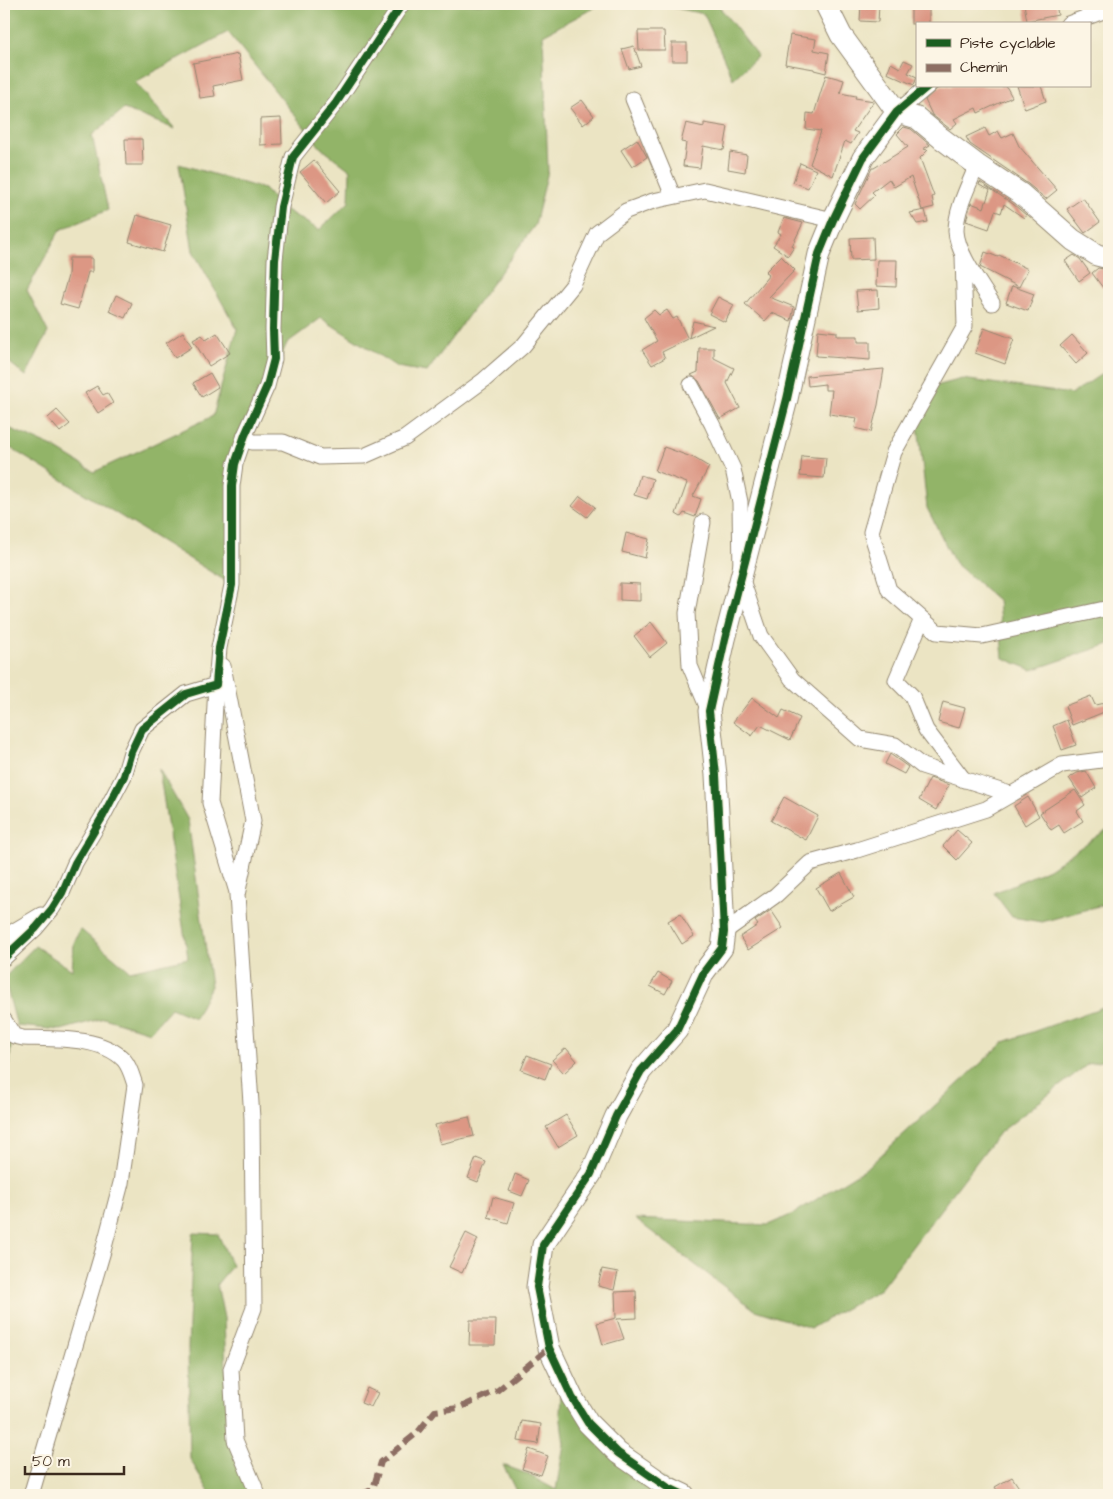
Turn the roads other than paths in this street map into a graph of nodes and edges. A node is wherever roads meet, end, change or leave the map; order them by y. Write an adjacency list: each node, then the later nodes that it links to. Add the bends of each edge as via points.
1 (402, 4): 15 (street, via 336,103 293,157 281,207 275,260 274,359)
2 (827, 4): 7 (street, via 841,36)
3 (1109, 9): 4 (street)
4 (1073, 22)
5 (926, 88): 7 (street)
6 (633, 99): 9 (street)
7 (897, 112): 8 (street, via 917,118); 10 (street, via 863,158)
8 (977, 165): 11 (street, via 960,210 956,232); 12 (street, via 1021,194 1072,240 1097,255)
9 (673, 196): 10 (street, via 705,190); 15 (street, via 626,211 597,233 574,285 523,346 484,380 405,438 364,456 320,457 283,442 252,442)
10 (832, 220): 17 (street, via 819,254 787,399)
11 (963, 256): 13 (street); 19 (street, via 965,326 894,452 871,532 890,590)
12 (1109, 258)
13 (992, 303)
14 (691, 385): 17 (street, via 733,469 740,502)
15 (245, 435): 20 (street, via 235,464 232,486 232,585)
16 (703, 522): 22 (street, via 687,613 690,666)
17 (741, 577): 22 (street); 24 (street, via 761,636 792,679 860,739 895,745 922,766)
18 (1109, 608): 19 (street, via 982,636 936,632)
19 (922, 619): 24 (street, via 896,680 912,696 926,730)
20 (219, 648): 21 (street); 26 (street, via 253,821)
21 (216, 685): 26 (street, via 210,803); 27 (street, via 186,694 142,729 124,776)
22 (709, 711): 28 (street, via 716,776)
23 (1109, 759): 25 (street, via 1062,765)
24 (964, 780): 25 (street)
25 (1010, 794): 28 (street, via 986,809 810,863 776,895)
26 (237, 894): 33 (street, via 252,1118 254,1308 231,1369 235,1440)
27 (52, 909): 29 (street); 30 (street)
28 (724, 932): 34 (street, via 722,948 704,972 677,1030 642,1071 616,1116 591,1174 543,1245 537,1286 549,1348 588,1423 618,1453)
29 (4, 937)
30 (4, 958)
31 (4, 1020): 32 (street, via 14,1036 80,1040 111,1051 125,1061 135,1085 121,1183)
32 (31, 1495)
33 (258, 1495)
34 (684, 1495)

